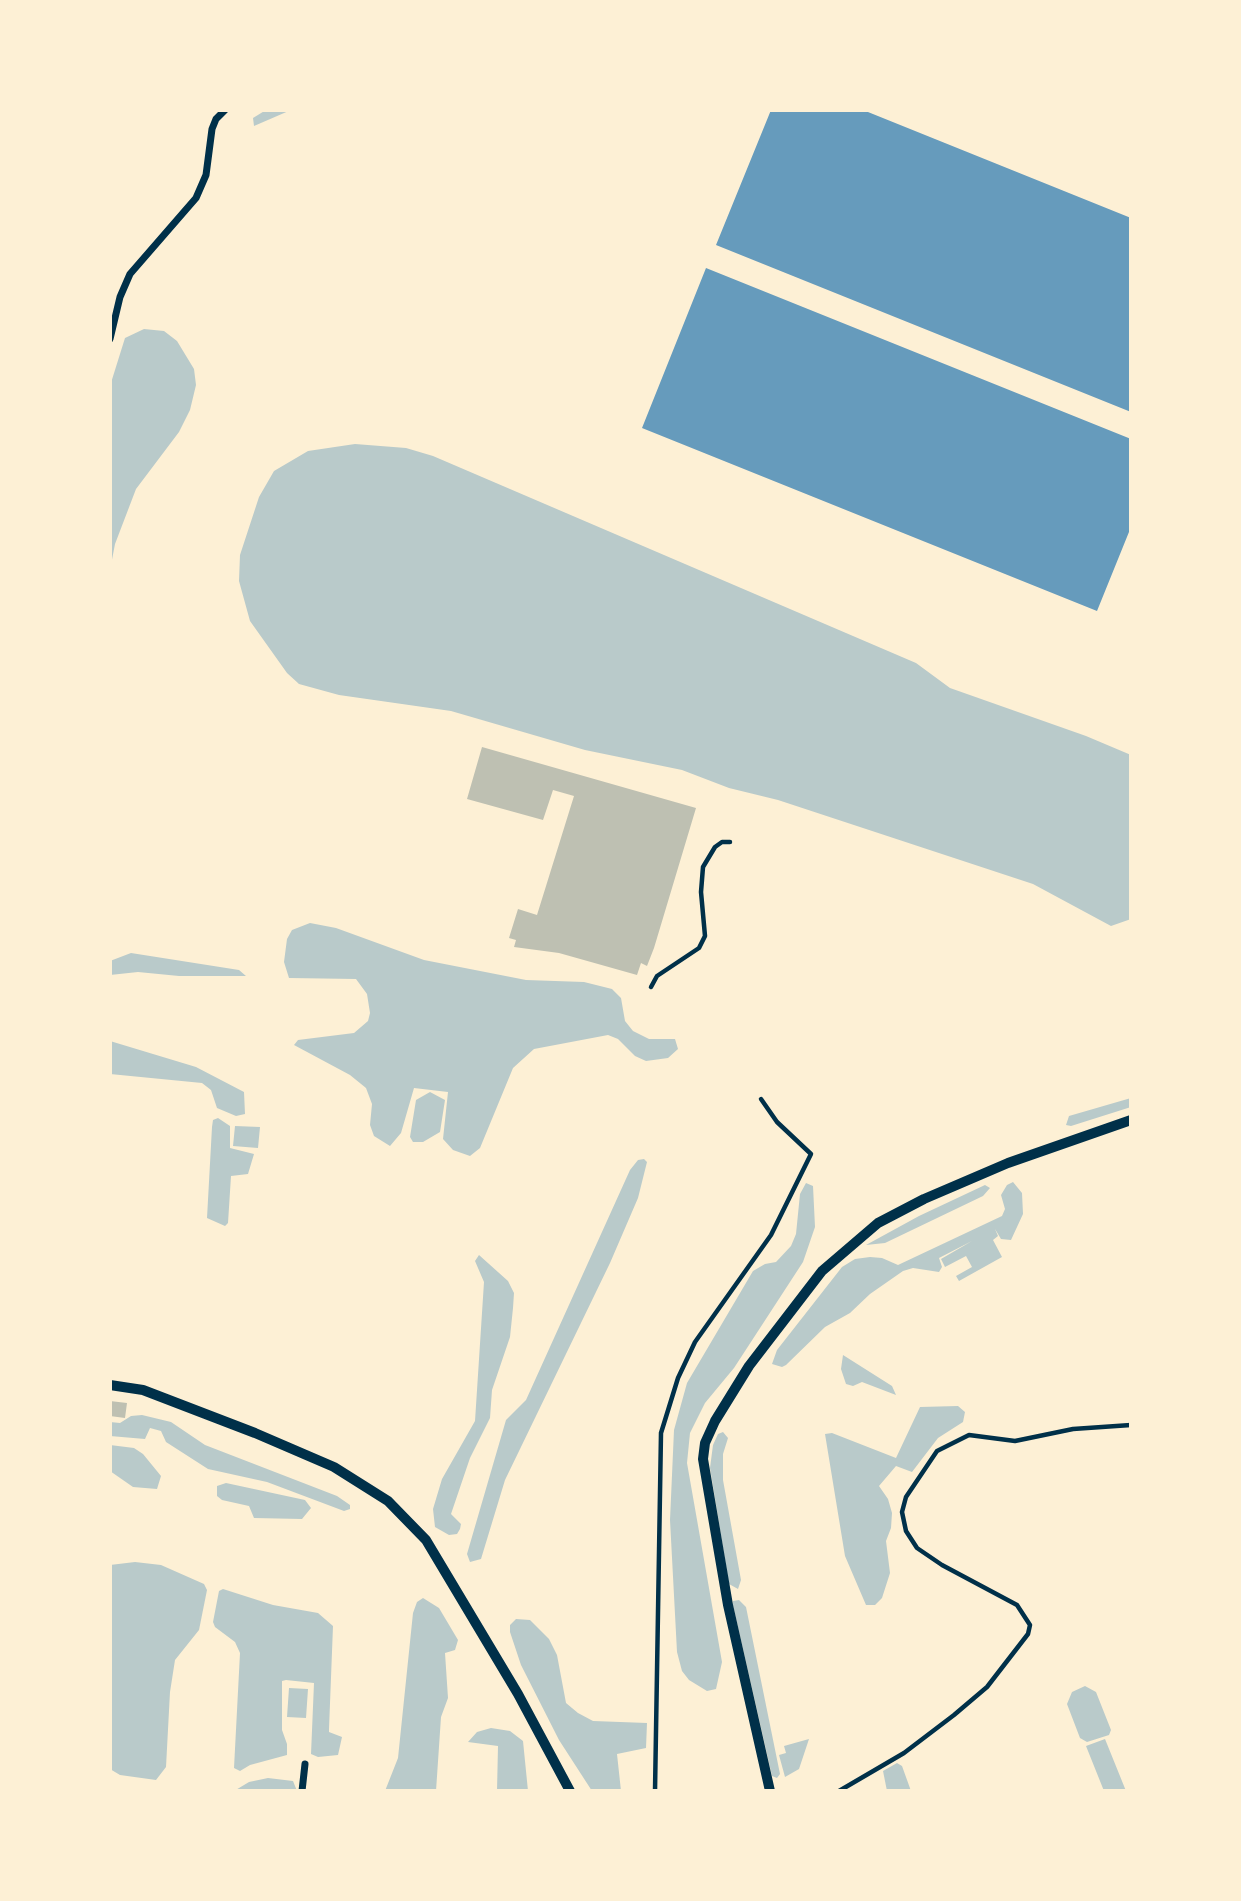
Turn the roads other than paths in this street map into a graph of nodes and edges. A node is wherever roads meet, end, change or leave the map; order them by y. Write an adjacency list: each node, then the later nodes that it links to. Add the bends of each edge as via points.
1 (225, 110): 2 (street, via 212,129 206,175 196,198 130,274)
2 (110, 339)
3 (730, 842): 4 (lane, via 715,847 704,867 705,936 699,948 657,976)
4 (651, 987)
5 (761, 1099): 12 (lane, via 811,1154 771,1235 695,1342 661,1433)
6 (1131, 1120): 13 (street, via 1008,1163 878,1223 822,1271 715,1421 703,1459 728,1605)
7 (110, 1385): 11 (street, via 143,1390 255,1433 334,1467 388,1501 426,1540)
8 (1131, 1425): 14 (lane, via 1073,1429 1015,1441 969,1435 936,1451 906,1497 902,1512 906,1531 918,1548 942,1565 1017,1605 1030,1625 1028,1634 988,1687 904,1753)
9 (305, 1764): 10 (street)
10 (302, 1791)
11 (570, 1791)
12 (655, 1791)
13 (770, 1791)
14 (839, 1791)

